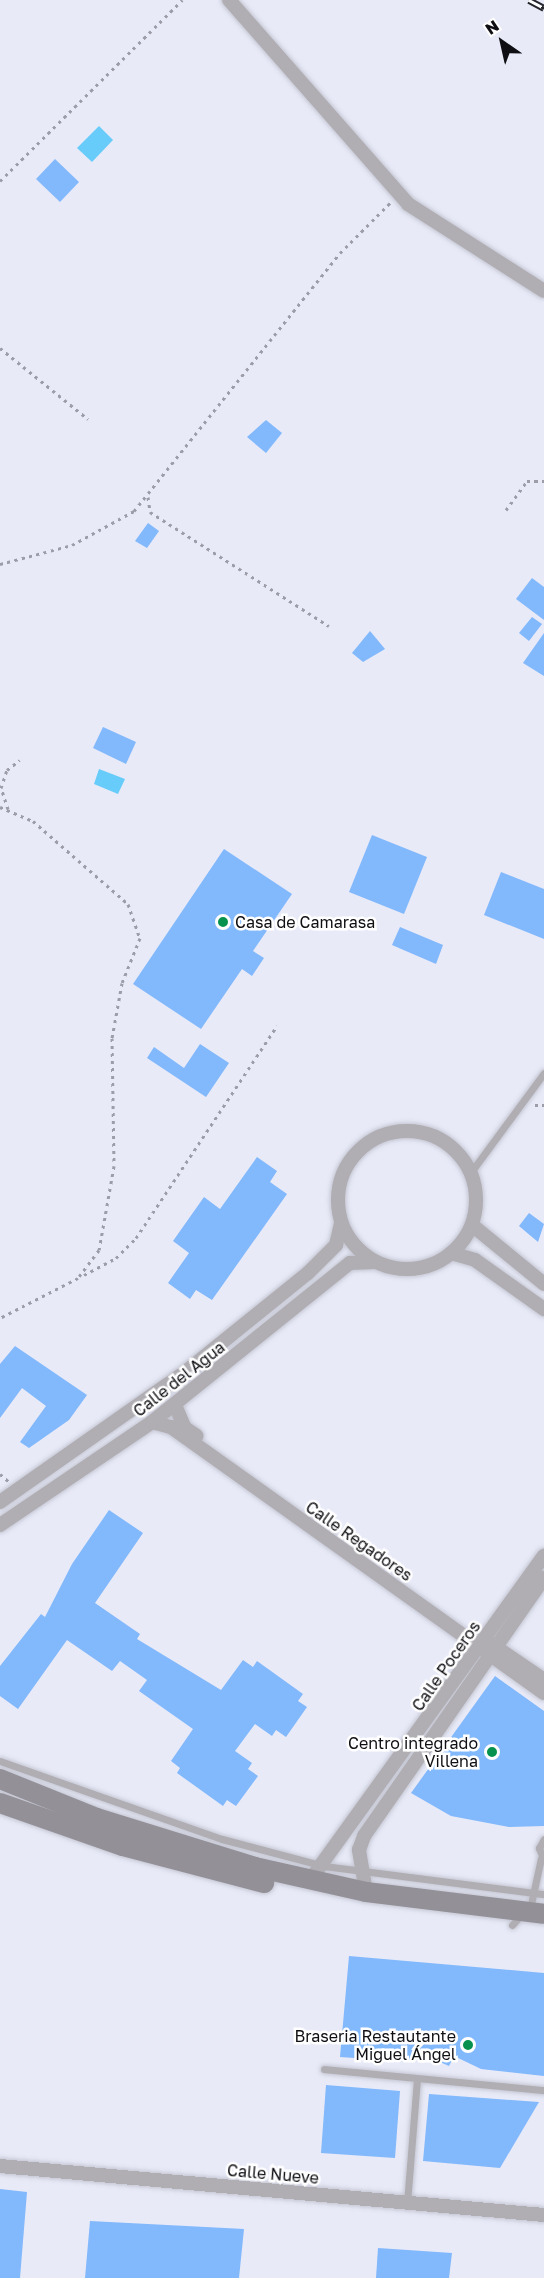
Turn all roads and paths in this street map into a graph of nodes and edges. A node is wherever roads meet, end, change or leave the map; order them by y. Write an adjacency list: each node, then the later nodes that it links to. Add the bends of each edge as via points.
1 (182, 0): 3 (path)
2 (230, 0): 4 (street)
3 (0, 181)
4 (398, 195): 5 (street); 9 (path, via 340,253)
5 (544, 291)
6 (0, 348): 7 (path)
7 (88, 419)
8 (544, 481): 10 (path, via 527,481)
9 (148, 495): 11 (path, via 134,511 72,545); 12 (path, via 150,512)
10 (506, 510)
11 (0, 564)
12 (329, 626)
13 (20, 760): 15 (path, via 7,770 1,788)
14 (0, 807): 15 (path)
15 (9, 809): 23 (path, via 64,846 128,904 139,925 112,1038 114,1166 106,1221 91,1268)
16 (277, 1026): 23 (path, via 136,1238 116,1258)
17 (544, 1073): 18 (lane)
18 (471, 1172): 19 (street, via 460,1154 434,1136 403,1130 382,1135 349,1161 337,1202); 20 (street, via 476,1199)
19 (341, 1223): 22 (street, via 355,1246); 29 (street, Calle del Agua, via 336,1245 308,1274 189,1369)
20 (472, 1225): 21 (street); 24 (street)
21 (451, 1253): 22 (street, via 415,1269); 25 (street, via 476,1260)
22 (376, 1262): 27 (street, Calle del Agua, via 350,1263)
23 (78, 1278): 26 (path)
24 (544, 1284)
25 (544, 1309)
26 (0, 1318)
27 (175, 1405): 28 (street, Calle del Agua); 33 (street, Calle Regadores, via 185,1428)
28 (153, 1422): 30 (street, Calle del Agua); 33 (street, Calle Regadores, via 171,1427)
29 (0, 1502)
30 (0, 1525)
31 (544, 1556): 33 (street, Calle Poceros)
32 (544, 1578): 33 (street, Calle Poceros)
33 (487, 1647): 34 (street, Calle Regadores); 35 (street, Calle Regadores); 41 (street, Calle Poceros); 42 (street, Calle Poceros, via 364,1836)
34 (544, 1680)
35 (544, 1693)
36 (0, 1761): 41 (lane, via 222,1839)
37 (0, 1779): 43 (street, via 142,1834)
38 (0, 1803): 47 (street, via 191,1866 358,1903)
39 (544, 1839): 40 (lane)
40 (543, 1859): 45 (lane)
41 (324, 1866): 42 (lane); 43 (street, Calle Poceros)
42 (361, 1872): 44 (street, Calle Poceros); 45 (lane)
43 (309, 1880): 44 (street)
44 (366, 1892): 47 (street)
45 (535, 1894): 46 (lane); 47 (lane)
46 (544, 1894)
47 (527, 1917): 48 (street)
48 (544, 1928)
49 (324, 2068): 50 (lane)
50 (417, 2078): 51 (lane); 53 (lane)
51 (544, 2090)
52 (0, 2166): 53 (street, Calle Nueve)
53 (407, 2203): 54 (street, Calle Nueve)
54 (544, 2215)

